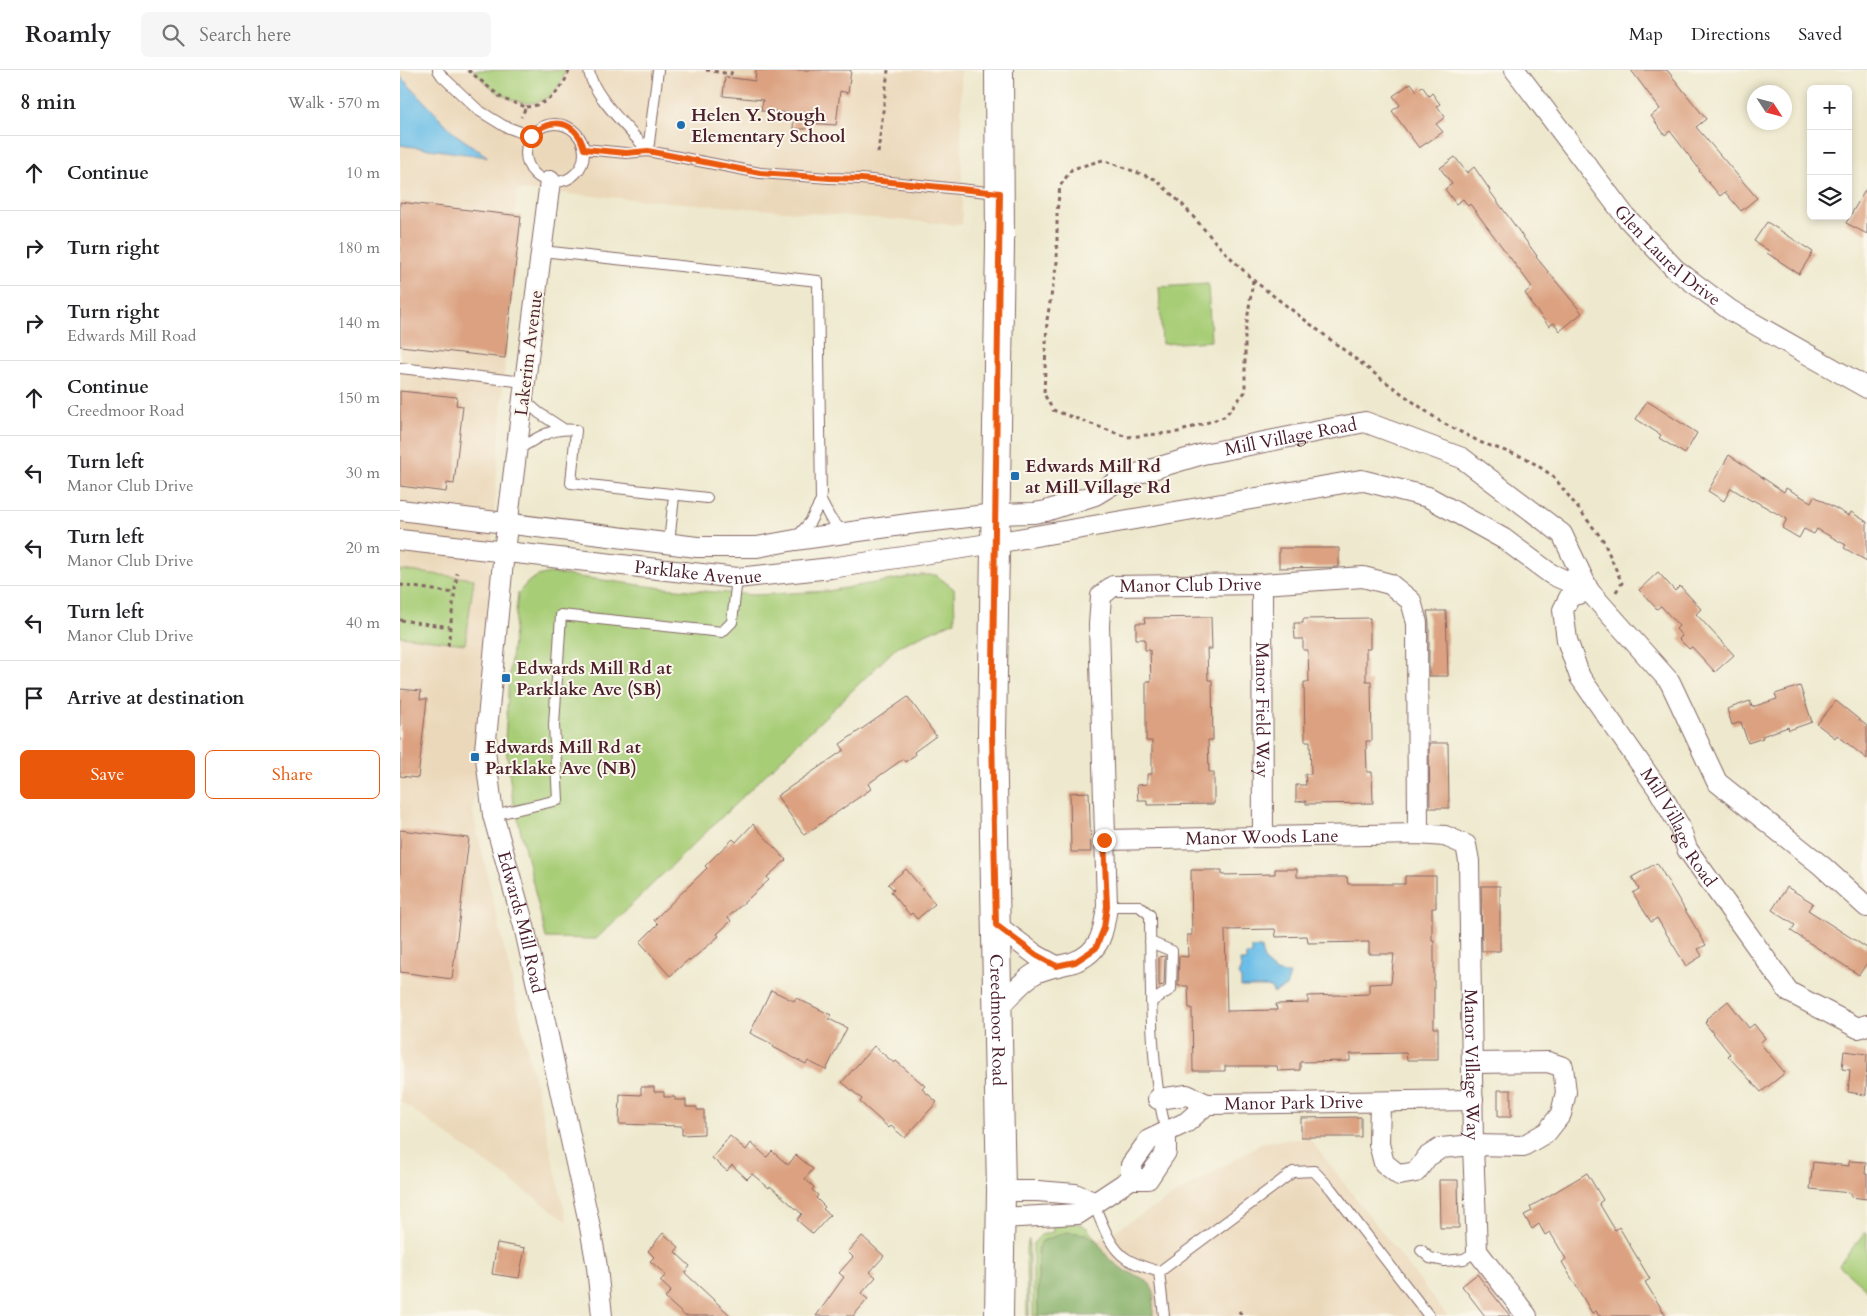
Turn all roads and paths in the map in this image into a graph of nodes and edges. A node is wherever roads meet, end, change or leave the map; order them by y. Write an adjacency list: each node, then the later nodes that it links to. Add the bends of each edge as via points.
1 (438, 70): 13 (lane, via 478,110 504,126)
2 (468, 70): 11 (path, via 503,99)
3 (589, 70): 15 (lane, via 596,91)
4 (658, 70): 15 (lane)
5 (706, 70): 6 (path, via 731,74)
6 (732, 70)
7 (888, 70): 16 (path)
8 (999, 70): 18 (main road)
9 (1515, 70): 22 (street, Glen Laurel Drive, via 1625,216 1676,269 1730,310)
10 (569, 71): 11 (path, via 554,95 544,103)
11 (526, 107): 12 (path)
12 (521, 117)
13 (531, 136): 14 (lane, via 545,125 562,124 577,133); 17 (lane, via 527,145 528,164 541,178)
14 (584, 149): 15 (lane, via 626,153); 17 (lane, via 582,164 572,176 558,182)
15 (648, 151): 18 (lane, via 760,173)
16 (878, 153)
17 (550, 181): 19 (street, Lakerim Avenue)
18 (1000, 193): 30 (main road)
19 (542, 251): 23 (street, Lakerim Avenue); 28 (lane, via 818,281)
20 (1253, 280): 20 (path, via 1155,179 1103,160 1072,169 1060,186 1057,262 1047,320 1044,394 1053,410 1127,437 1178,432 1224,417 1245,392 1245,335); 44 (path, via 1441,422 1482,443 1526,458 1553,476 1604,540 1622,583)
21 (400, 368): 23 (lane)
22 (1867, 388)
23 (524, 390): 24 (lane, via 539,413); 25 (street, Lakerim Avenue)
24 (562, 428): 25 (lane, via 534,439); 26 (lane, via 576,430 571,483)
25 (516, 451): 31 (street, Lakerim Avenue)
26 (674, 496): 27 (lane); 35 (lane)
27 (707, 498)
28 (821, 501): 32 (lane, via 830,518); 34 (lane)
29 (400, 510): 31 (street, Parklake Avenue)
30 (995, 514): 32 (street, Parklake Avenue); 36 (main road); 42 (street, Mill Village Road, via 1046,511 1095,495 1123,478 1202,454 1365,422 1462,458 1470,464 1562,534)
31 (507, 524): 35 (street, Parklake Avenue); 37 (street, Edwards Mill Road)
32 (844, 533): 34 (street, Parklake Avenue)
33 (400, 540): 37 (street, Parklake Avenue)
34 (795, 540): 35 (street, Parklake Avenue, via 757,547 697,547)
35 (669, 543)
36 (995, 543): 39 (street, Parklake Avenue, via 831,568); 42 (street, Mill Village Road, via 1361,480 1428,497 1504,539 1551,574); 54 (main road, Creedmoor Road, via 992,733)
37 (504, 551): 39 (street, Parklake Avenue); 48 (street, Edwards Mill Road, via 485,750)
38 (457, 573): 43 (path)
39 (737, 578): 48 (lane, via 732,622 722,632 561,615 554,725 558,800)
40 (1262, 584): 49 (street, Manor Club Drive, via 1363,577 1390,584 1411,602 1417,623); 50 (street, Manor Field Way); 51 (street, Manor Club Drive, via 1113,586 1101,596)
41 (400, 585): 43 (path)
42 (1589, 591): 44 (street, Mill Village Road); 59 (street, Mill Village Road, via 1570,596 1563,610 1567,640 1580,677 1658,789 1688,849 1789,992 1858,1028)
43 (454, 593): 46 (path)
44 (1604, 608): 53 (street, Mill Village Road, via 1670,682 1717,782 1822,866)
45 (400, 620): 46 (path)
46 (450, 627): 47 (path)
47 (448, 646)
48 (493, 815): 73 (street, Edwards Mill Road, via 524,926 590,1227)
49 (1418, 834): 50 (street, Manor Woods Lane); 60 (street, Manor Village Way, via 1445,836 1466,845 1468,853)
50 (1263, 837): 51 (street, Manor Woods Lane)
51 (1104, 840): 52 (street, Manor Club Drive)
52 (1107, 906): 55 (lane, via 1139,906 1150,914); 56 (street, Manor Club Drive, via 1104,928 1096,948 1075,962)
53 (1867, 907)
54 (996, 925): 56 (street); 58 (main road, Creedmoor Road)
55 (1150, 942): 57 (lane); 57 (lane, via 1172,951 1171,989)
56 (1056, 966): 58 (street, Manor Club Drive, via 1033,974)
57 (1151, 1002): 61 (lane)
58 (997, 1008): 68 (main road, Creedmoor Road)
59 (1867, 1025)
60 (1473, 1063): 62 (street, Manor Village Way); 66 (street, Manor Park Drive, via 1548,1062 1563,1067 1566,1092 1561,1114 1547,1132 1523,1146)
61 (1158, 1099): 64 (street, Manor Park Drive, via 1187,1095); 65 (lane)
62 (1473, 1100): 63 (street, Manor Park Drive); 66 (street, Manor Village Way)
63 (1380, 1102): 64 (street, Manor Park Drive); 66 (street, Manor Park Drive, via 1379,1144 1384,1163 1399,1175 1416,1172 1427,1157 1441,1148)
64 (1207, 1104): 65 (street, Manor Park Drive, via 1186,1122)
65 (1166, 1132): 67 (street, Manor Park Drive, via 1150,1140 1131,1165 1131,1179)
66 (1473, 1145): 70 (street, Manor Village Way)
67 (1093, 1202): 68 (street, via 1075,1194 1038,1191); 68 (street, Manor Park Drive, via 1078,1214); 71 (lane, via 1113,1244 1125,1258)
68 (1001, 1204): 74 (main road, Creedmoor Road)
69 (1421, 1250): 70 (lane, via 1430,1258 1445,1261 1464,1259)
70 (1477, 1251): 78 (street)
71 (1159, 1272): 75 (lane); 77 (lane, via 1293,1172 1314,1171)
72 (1239, 1311): 76 (path)
73 (602, 1316)
74 (999, 1316)
75 (1164, 1316)
76 (1242, 1316)
77 (1429, 1316)
78 (1528, 1316)

